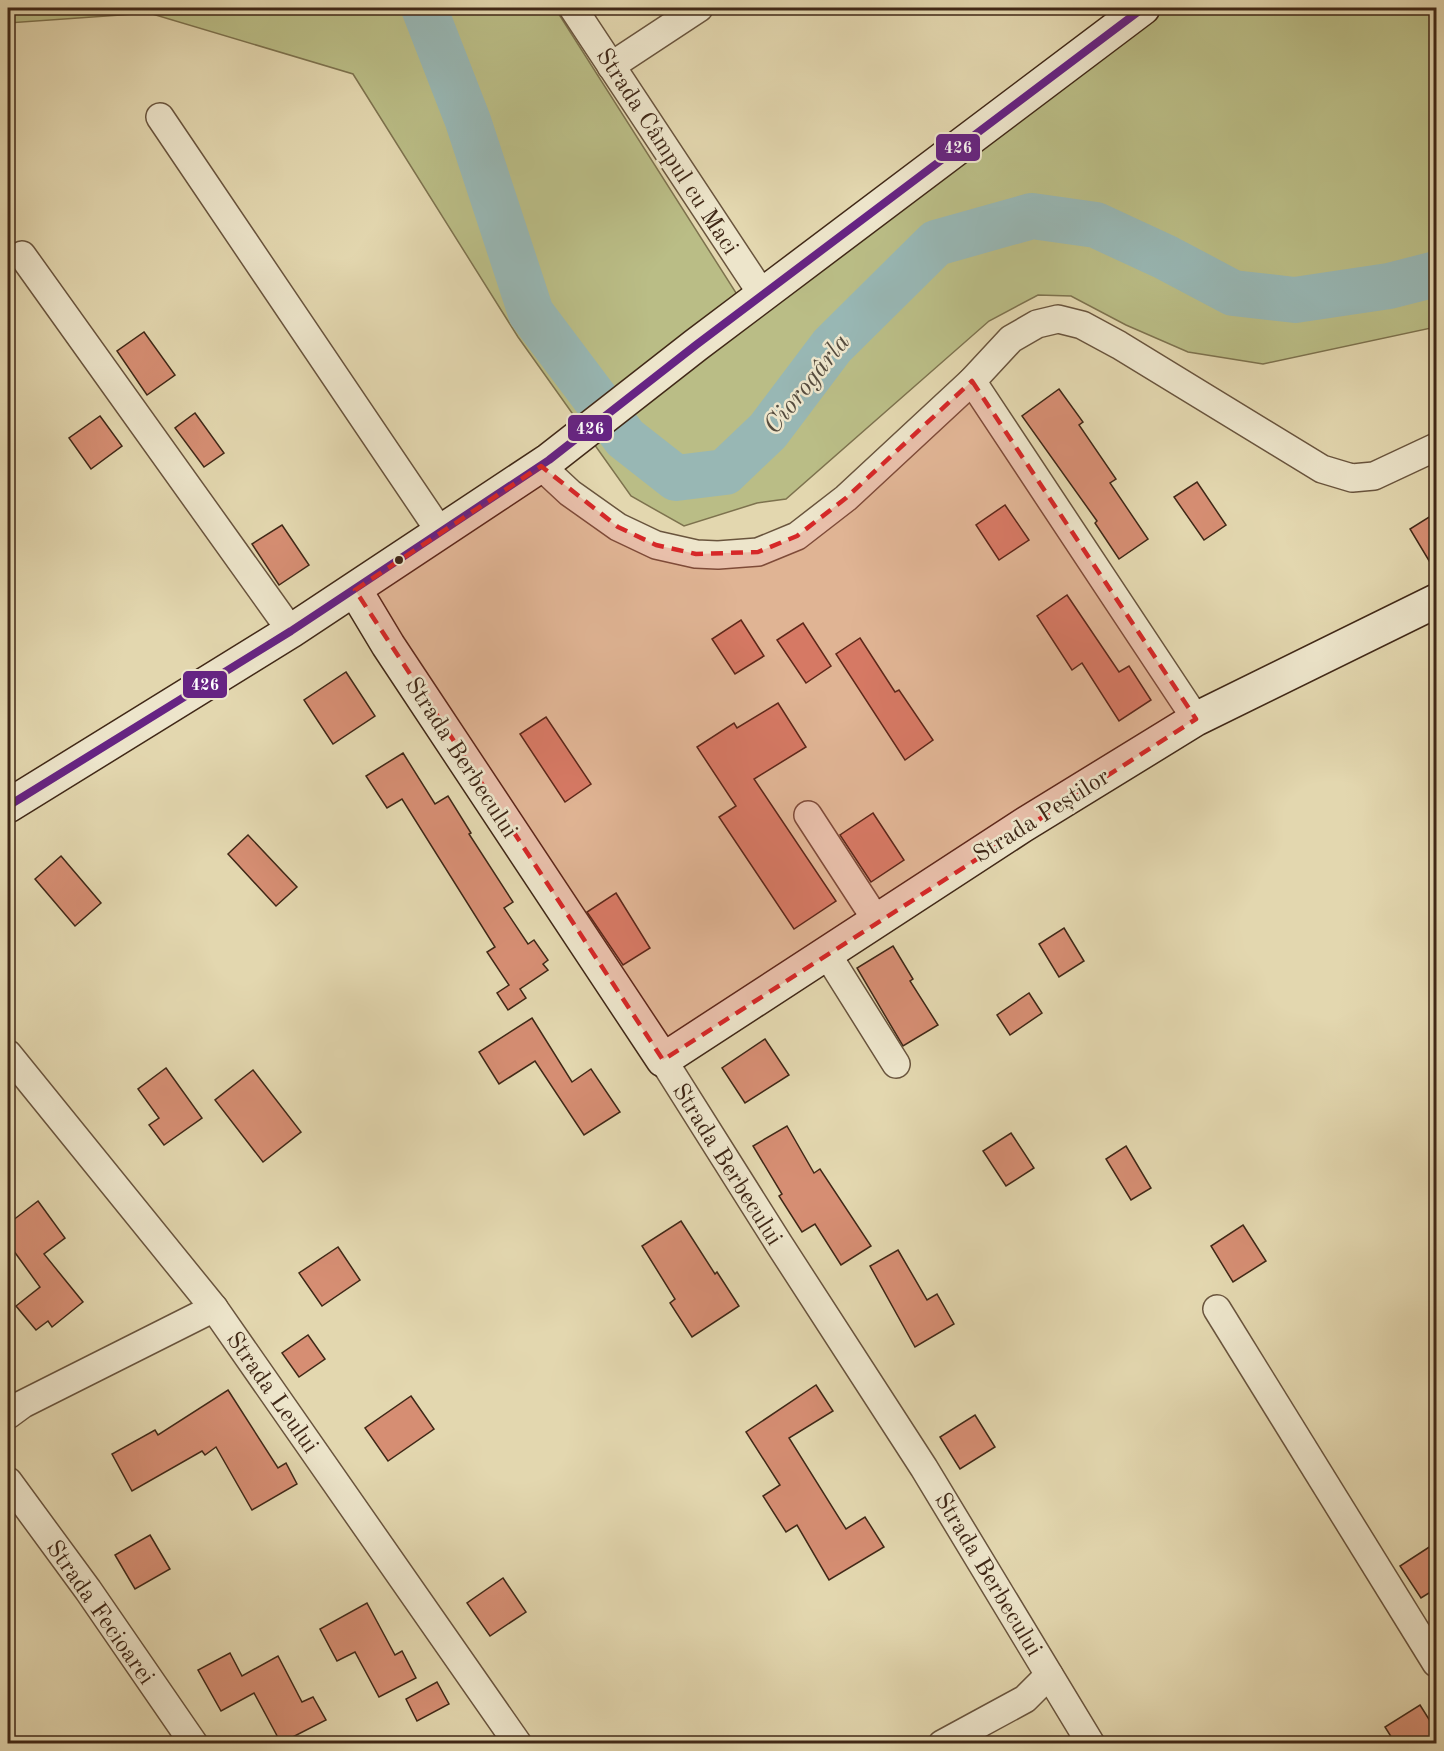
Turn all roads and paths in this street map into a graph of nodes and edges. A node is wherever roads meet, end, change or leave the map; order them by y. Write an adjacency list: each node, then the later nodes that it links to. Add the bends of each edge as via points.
1 (573, 8): 4 (street, Strada Câmpul cu Maci)
2 (699, 8): 4 (street)
3 (1143, 8): 7 (street)
4 (611, 66): 7 (street, Strada Câmpul cu Maci)
5 (160, 117): 11 (street)
6 (22, 255): 14 (street)
7 (762, 294): 10 (street)
8 (972, 381): 9 (street, via 1011,339 1037,324 1058,318 1082,325 1119,345 1323,469 1352,478 1374,476); 10 (street, via 846,498 796,536 758,552 696,554 656,545 618,527 570,493); 15 (street)
9 (1437, 447)
10 (545, 463): 11 (street)
11 (441, 533): 12 (street)
12 (355, 590): 14 (street); 21 (street, Strada Berbecului, via 394,655)
13 (1437, 601): 15 (street, Strada Peștilor)
14 (291, 631): 16 (street)
15 (1196, 719): 18 (street, Strada Peștilor)
16 (8, 806)
17 (808, 815): 18 (street)
18 (877, 921): 19 (street, Strada Peștilor)
19 (827, 954): 21 (street, Strada Peștilor); 22 (street)
20 (8, 1054): 23 (street, Strada Leului)
21 (663, 1060): 28 (street, Strada Berbecului, via 924,1468)
22 (896, 1064)
23 (214, 1308): 25 (street); 30 (street, Strada Leului)
24 (1217, 1309): 27 (street)
25 (8, 1415)
26 (8, 1481): 29 (street, Strada Fecioarei)
27 (1437, 1662)
28 (1049, 1675): 31 (street, via 1025,1699); 32 (street, Strada Berbecului)
29 (194, 1743)
30 (518, 1743)
31 (942, 1743)
32 (1091, 1743)

